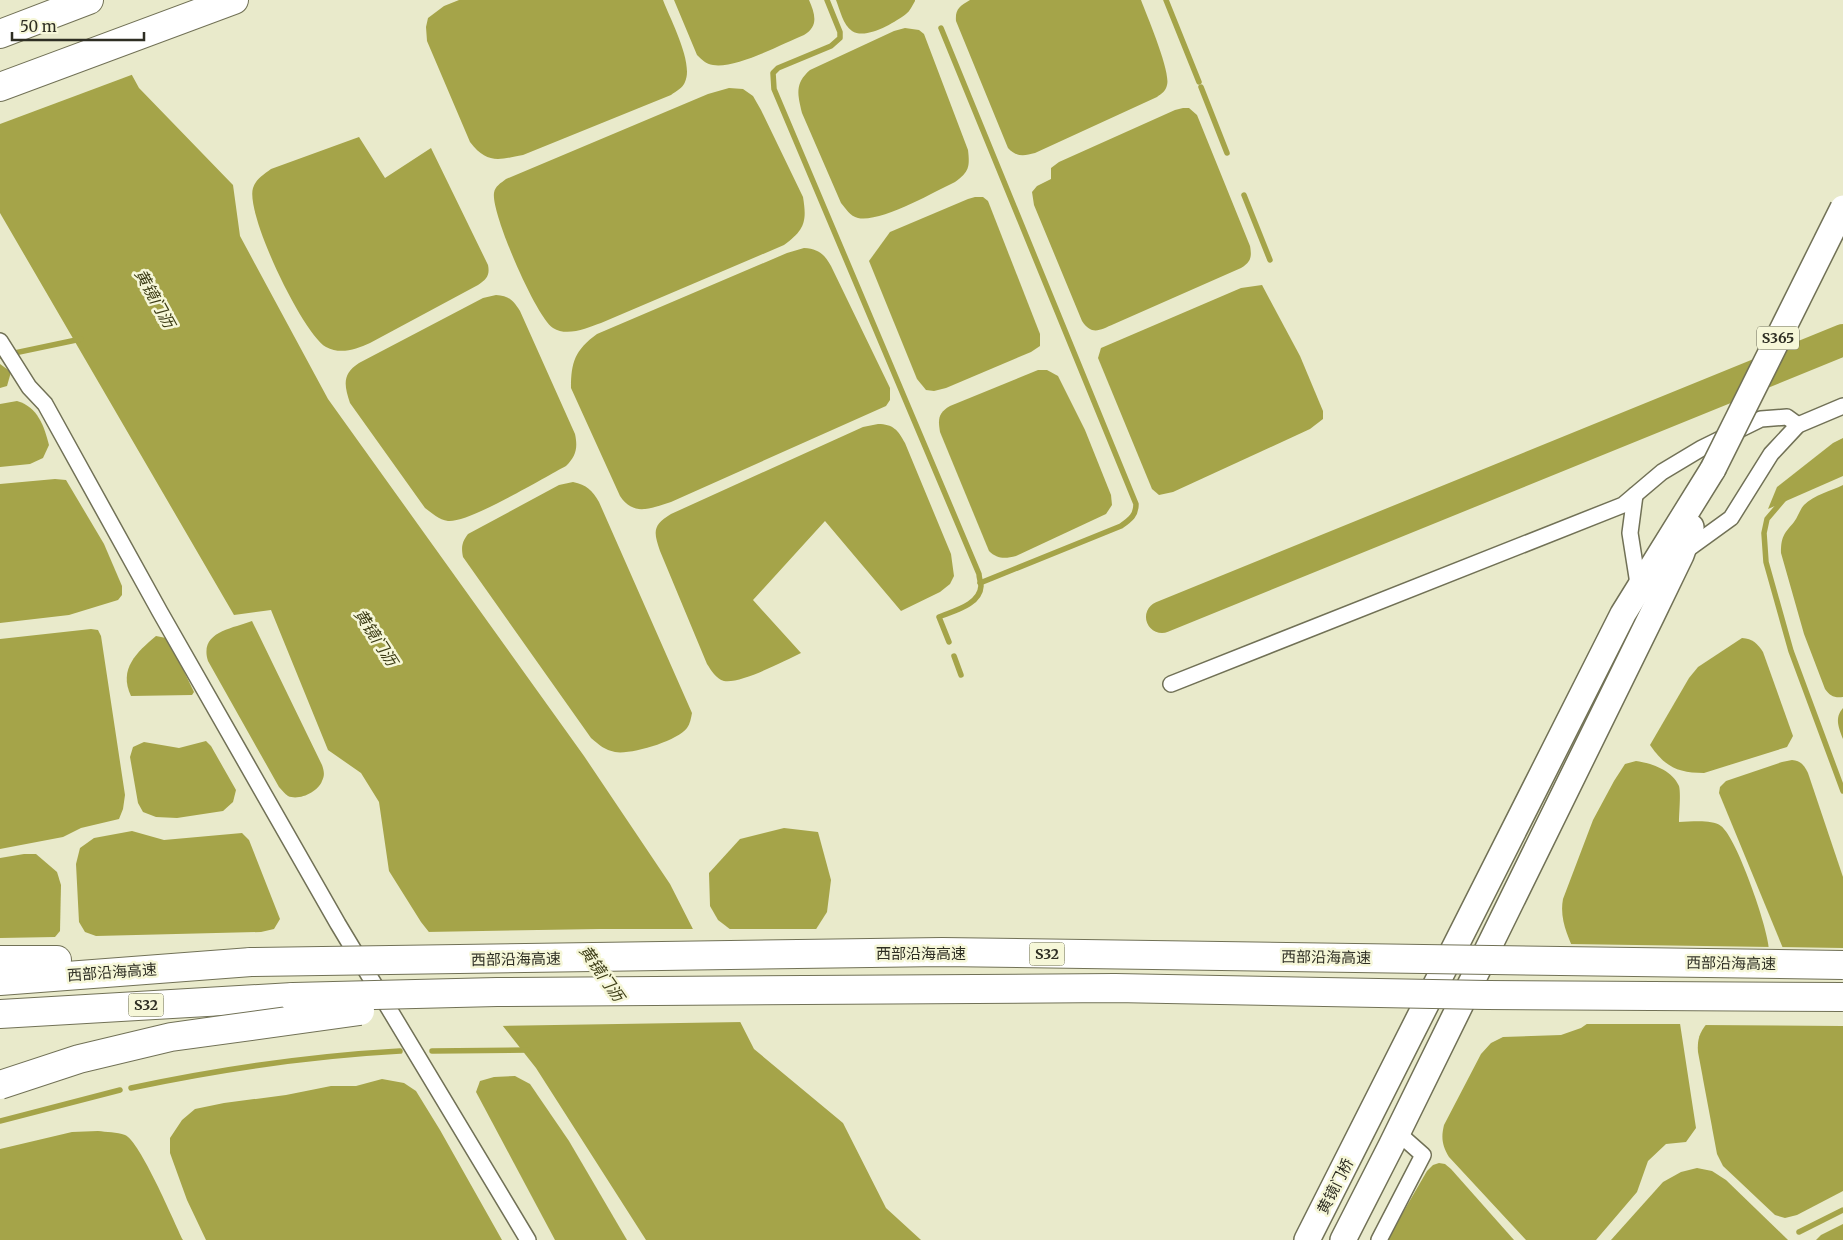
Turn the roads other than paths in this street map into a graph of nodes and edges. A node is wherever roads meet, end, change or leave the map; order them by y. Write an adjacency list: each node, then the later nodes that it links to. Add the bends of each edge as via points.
1 (89, 0): 3 (highway)
2 (228, 2): 4 (highway)
3 (0, 34)
4 (0, 87)
5 (1843, 208): 9 (main road, S365, bridge)
6 (0, 341): 23 (street, via 29,387 45,404 338,924)
7 (1843, 406): 8 (street)
8 (1798, 425): 10 (street, via 1787,417 1761,418 1662,472); 11 (street, via 1771,454 1731,518)
9 (1713, 469): 11 (main road, 黄镜门桥); 12 (main road, 黄镜门桥)
10 (1634, 495): 12 (street, via 1630,533); 13 (street, via 1623,505)
11 (1681, 555): 22 (main road, 黄镜门桥)
12 (1639, 590): 24 (main road, 黄镜门桥, via 1623,614)
13 (1171, 684)
14 (0, 960): 15 (highway)
15 (252, 962): 16 (highway, 西部沿海高速 / S32, bridge, via 942,952); 17 (highway, 西部沿海高速 / S32)
16 (1843, 965)
17 (0, 981)
18 (497, 992): 19 (highway, S32, bridge, via 1115,988); 20 (highway, S32, bridge, via 293,997); 21 (highway, bridge, via 171,1037 79,1059)
19 (1843, 998)
20 (0, 1014)
21 (0, 1085)
22 (1394, 1139): 25 (main road, 黄镜门桥); 26 (street, via 1423,1155)
23 (528, 1240)
24 (1307, 1240)
25 (1343, 1240)
26 (1379, 1240)

